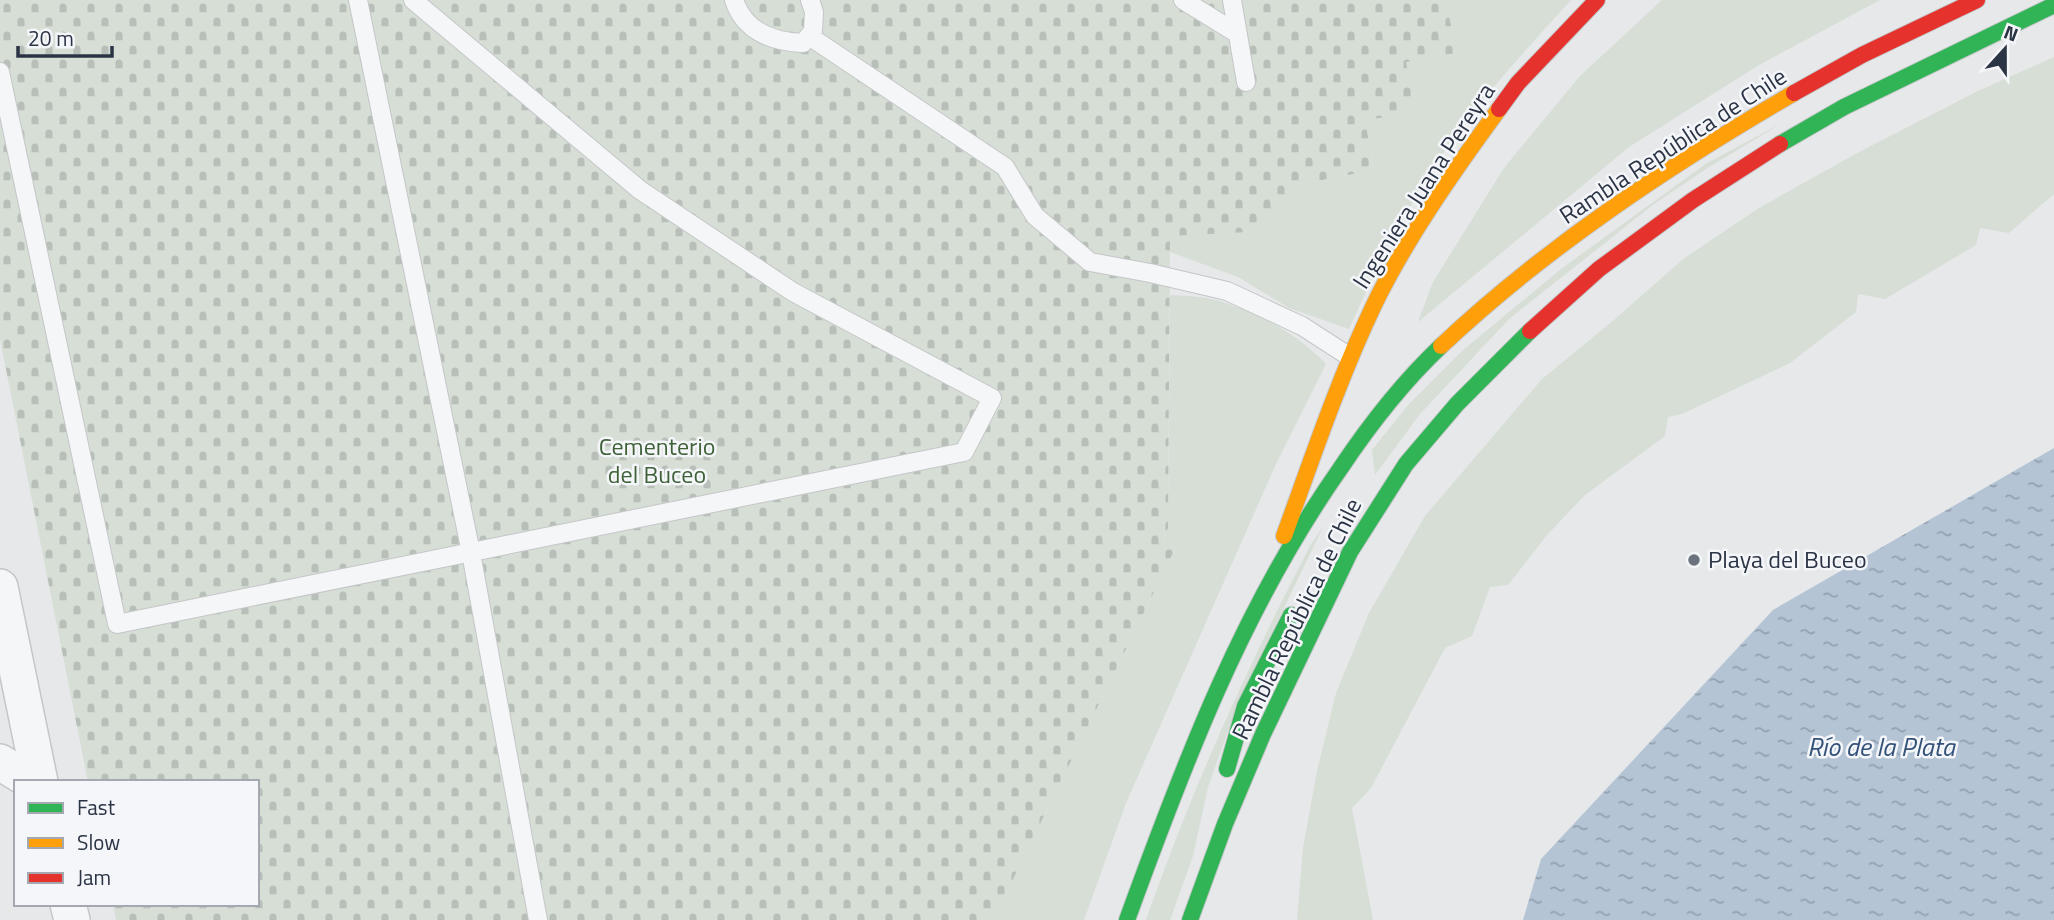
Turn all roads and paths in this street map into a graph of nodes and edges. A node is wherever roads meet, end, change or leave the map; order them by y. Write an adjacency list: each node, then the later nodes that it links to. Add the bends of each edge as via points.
1 (358, 0): 20 (lane)
2 (413, 0): 20 (lane, via 640,190 793,292 992,398 964,452)
3 (734, 0): 11 (lane, via 738,12 756,31 780,42 803,43)
4 (810, 0): 11 (lane, via 814,12)
5 (1183, 0): 10 (lane)
6 (1232, 0): 10 (lane)
7 (1597, 0): 16 (main road, Ingeniera Juana Pereyra, via 1518,83 1474,143 1396,262)
8 (1977, 0): 18 (main road, Rambla República de Chile, via 1828,75 1611,208 1506,289 1426,360)
9 (2054, 5): 27 (main road, Rambla República de Chile, via 1844,107 1757,158 1600,269 1513,346 1406,464 1350,552)
10 (1238, 34): 13 (lane)
11 (809, 36): 16 (lane, via 1004,167 1035,216 1090,262 1227,291 1303,326)
12 (0, 72): 20 (lane, via 117,624)
13 (1247, 82)
14 (1485, 155): 15 (main road, Ingeniera Juana Pereyra)
15 (1465, 184)
16 (1350, 357): 21 (main road, Ingeniera Juana Pereyra)
17 (1361, 407): 18 (main road)
18 (1364, 434): 19 (main road); 21 (main road, Rambla República de Chile)
19 (1364, 460)
20 (471, 553): 28 (lane)
21 (1268, 579): 29 (main road, Rambla República de Chile, via 1172,791)
22 (0, 586): 26 (street)
23 (1297, 603): 27 (main road, via 1245,706 1227,773)
24 (0, 762): 25 (street)
25 (29, 780)
26 (40, 780)
27 (1225, 824): 30 (main road, Rambla República de Chile)
28 (538, 920)
29 (1127, 920)
30 (1190, 920)

